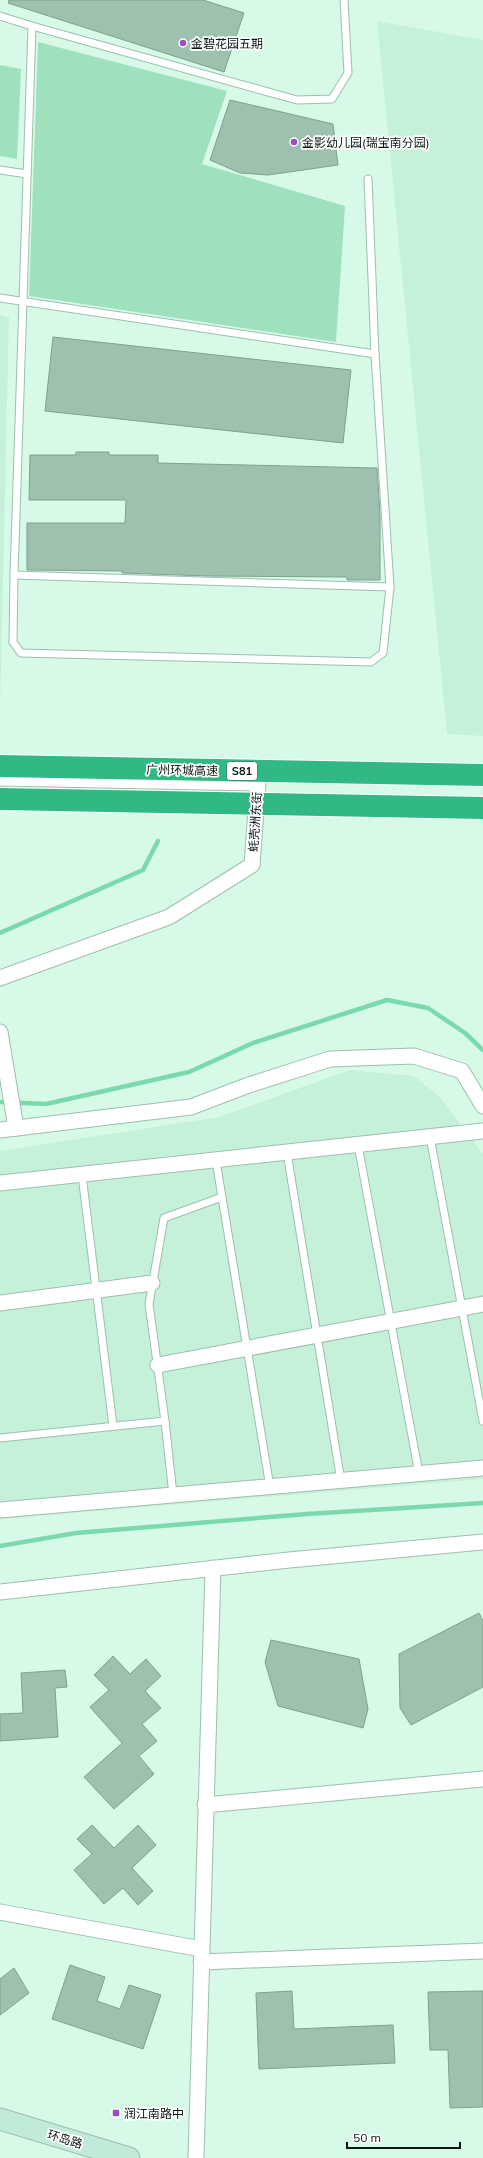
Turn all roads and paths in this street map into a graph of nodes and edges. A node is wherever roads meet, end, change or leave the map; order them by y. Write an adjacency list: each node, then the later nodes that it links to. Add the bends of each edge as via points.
1 (344, 0): 3 (lane, via 348,73 332,99 297,100)
2 (0, 16): 3 (lane)
3 (32, 26): 5 (lane)
4 (0, 170): 5 (lane)
5 (27, 174): 8 (lane)
6 (368, 179): 9 (lane)
7 (0, 298): 8 (lane)
8 (22, 301): 9 (lane); 10 (lane)
9 (375, 354): 11 (lane)
10 (14, 575): 11 (lane); 11 (lane, via 13,642 21,653 372,662 383,653)
11 (390, 586)
12 (0, 766): 13 (highway, 广州环城高速 / S81)
13 (483, 776)
14 (0, 778): 17 (street, 蚝壳洲东街, via 258,783 252,865 169,917)
15 (0, 799): 16 (highway, bridge)
16 (483, 808)
17 (0, 978)
18 (0, 1032): 20 (street)
19 (483, 1106): 20 (street, via 462,1071 414,1056 330,1059 191,1107)
20 (16, 1128): 21 (street)
21 (0, 1130)
22 (483, 1131): 23 (street)
23 (430, 1137): 24 (street); 34 (lane)
24 (358, 1145): 25 (street); 35 (lane)
25 (288, 1153): 26 (street); 36 (lane)
26 (216, 1160): 27 (street); 29 (lane)
27 (82, 1175): 28 (street); 31 (lane)
28 (0, 1183)
29 (222, 1197): 30 (lane, via 164,1218); 37 (lane)
30 (152, 1283): 31 (street); 38 (lane, via 149,1304)
31 (96, 1290): 32 (street); 41 (lane)
32 (0, 1304)
33 (483, 1304): 34 (street)
34 (462, 1308): 35 (street); 40 (lane)
35 (391, 1322): 36 (street); 44 (lane)
36 (317, 1335): 37 (street); 45 (lane)
37 (247, 1349): 38 (street); 46 (lane)
38 (158, 1365): 39 (lane)
39 (166, 1421): 41 (lane); 47 (lane)
40 (483, 1421)
41 (113, 1426): 42 (lane)
42 (0, 1438)
43 (483, 1468): 44 (street)
44 (419, 1474): 45 (street)
45 (341, 1481): 46 (street)
46 (270, 1486): 47 (street)
47 (173, 1495): 48 (street)
48 (0, 1510)
49 (483, 1542): 50 (street)
50 (213, 1568): 51 (street); 53 (street)
51 (0, 1592)
52 (483, 1779): 53 (street)
53 (205, 1805): 56 (street)
54 (0, 1912): 56 (street)
55 (483, 1951): 56 (street)
56 (201, 1956): 59 (street)
57 (0, 2119): 58 (street, 环岛路)
58 (129, 2158)
59 (196, 2158)

